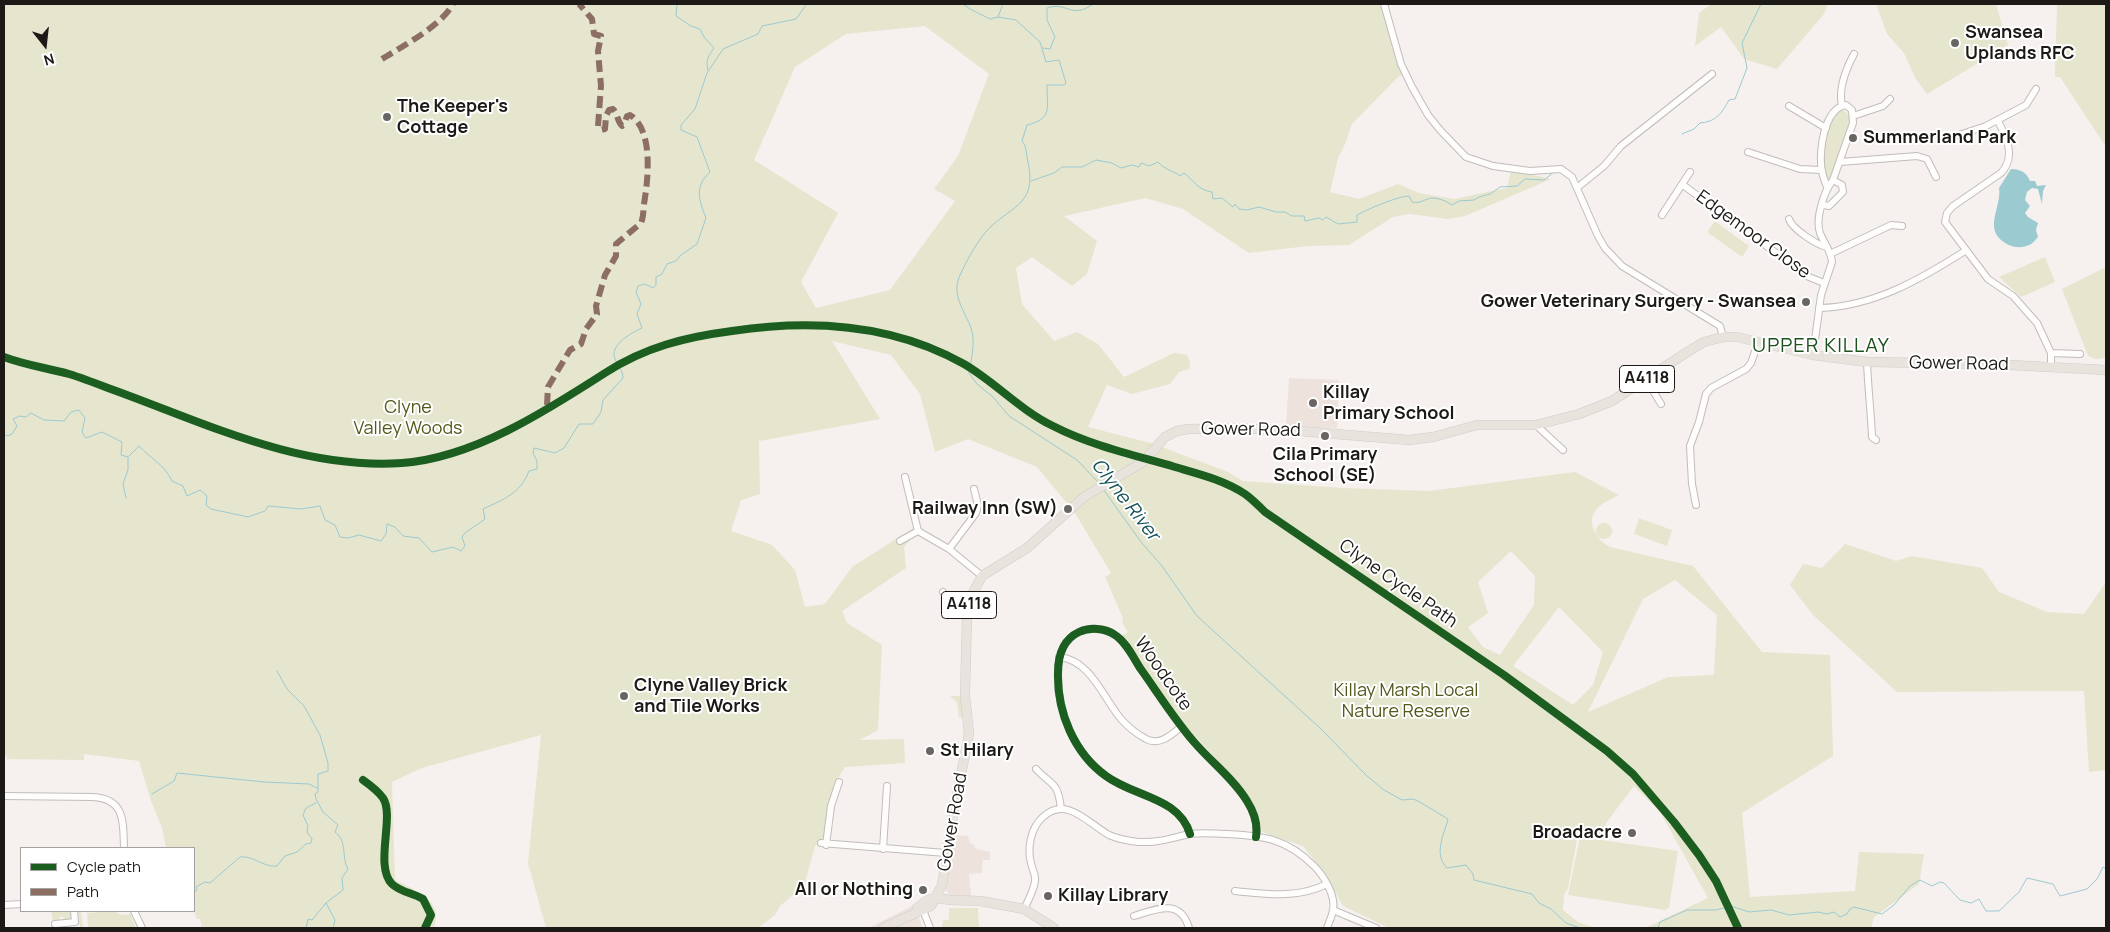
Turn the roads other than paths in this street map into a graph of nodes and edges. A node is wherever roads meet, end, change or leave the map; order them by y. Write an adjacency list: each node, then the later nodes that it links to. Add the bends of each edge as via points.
1 (1384, 4): 19 (street, via 1401,64 1412,87 1428,115 1466,157 1493,166 1530,171 1561,169 1572,177)
2 (1854, 54): 7 (street, via 1844,78)
3 (1712, 74): 19 (street, via 1621,146 1604,166)
4 (2036, 89): 9 (street, via 2026,105)
5 (1890, 99): 8 (street, via 1883,106)
6 (1789, 106): 10 (street)
7 (1842, 106): 8 (street, via 1849,107); 10 (street, via 1831,114)
8 (1853, 116): 13 (street)
9 (1998, 121): 11 (street); 26 (street, via 2009,147 2006,167 1953,206 1944,222)
10 (1826, 128): 14 (street)
11 (1956, 136)
12 (1748, 152): 14 (street, via 1800,170)
13 (1840, 162): 16 (street, via 1917,156 1927,159); 17 (street)
14 (1822, 170): 20 (street)
15 (1690, 172): 18 (street, Edgemoor Close)
16 (1936, 177)
17 (1833, 180): 20 (street); 21 (street, via 1842,185 1843,192 1829,206)
18 (1683, 185): 22 (street, Edgemoor Close); 28 (street, Edgemoor Close, via 1809,277)
19 (1578, 187): 30 (street, via 1598,236 1622,266 1720,326)
20 (1827, 187): 21 (street)
21 (1823, 205): 25 (street, via 1819,231)
22 (1662, 215)
23 (1789, 219): 25 (street, via 1803,234)
24 (1902, 226): 27 (street, via 1890,225)
25 (1827, 247): 27 (street)
26 (1965, 251): 29 (street, via 1898,290 1848,305); 32 (street, via 1988,279 2013,296 2038,323)
27 (1830, 254): 28 (street, via 1832,266)
28 (1824, 283): 29 (street)
29 (1819, 308): 34 (street)
30 (1723, 337): 31 (main road, Gower Road / A4118, via 1737,337); 38 (main road, Gower Road / A4118, via 1688,351)
31 (1758, 344): 34 (main road, Gower Road / A4118); 45 (street, via 1746,369 1706,394 1690,446)
32 (2051, 353): 33 (street); 36 (street)
33 (2080, 354)
34 (1813, 355): 35 (main road, Gower Road / A4118)
35 (1867, 362): 36 (main road, Gower Road / A4118); 41 (street, via 1868,399 1874,405 1872,437)
36 (2051, 366): 37 (main road, A4118)
37 (2106, 370)
38 (1646, 379): 39 (street); 40 (main road, Gower Road / A4118, via 1599,407)
39 (1661, 404)
40 (1536, 425): 42 (street); 49 (main road, Gower Road / A4118, via 1477,425 1409,440 1290,430 1177,431 1165,437 1143,462 1084,497 1027,548)
41 (1876, 440)
42 (1563, 450)
43 (905, 477): 46 (street)
44 (974, 489): 48 (street, via 978,505 976,513)
45 (1696, 505)
46 (918, 531): 47 (street); 48 (street)
47 (900, 541)
48 (949, 549): 49 (street)
49 (982, 576): 51 (main road, Gower Road / A4118, via 970,598)
50 (946, 595): 51 (street, via 958,613)
51 (967, 616): 63 (main road, Gower Road / A4118, via 965,695 969,734)
52 (1059, 657): 53 (street, via 1070,659 1082,668 1121,719 1146,739 1161,741); 53 (street, Woodcote, via 1068,640 1083,630 1101,629 1114,634); 59 (street, via 1061,704 1068,728 1085,754 1106,777 1174,809 1183,818)
53 (1182, 727): 60 (street, Woodcote, via 1239,788 1255,818)
54 (1036, 769): 58 (street, via 1058,790)
55 (839, 782): 62 (street, via 824,844)
56 (887, 786): 62 (street)
57 (4, 796): 61 (street, via 107,799 122,814)
58 (1060, 809): 59 (street, via 1078,813 1108,834 1128,840 1157,842); 69 (street, via 1043,816 1034,830 1030,854 1035,882)
59 (1190, 834): 60 (street)
60 (1256, 837): 64 (street, via 1280,842 1300,852)
61 (124, 847)
62 (883, 849): 63 (street)
63 (946, 853): 66 (main road, Gower Road / A4118)
64 (1327, 884): 65 (street, via 1314,891 1294,895); 71 (street)
65 (1235, 891)
66 (937, 898): 69 (main road, via 982,901); 70 (main road); 77 (main road, via 928,900)
67 (20, 904): 68 (street)
68 (4, 905)
69 (1024, 909): 79 (main road)
70 (923, 910): 77 (main road); 78 (street)
71 (1333, 910): 81 (street); 82 (street)
72 (74, 912): 75 (street, via 75,922)
73 (134, 912): 76 (street)
74 (1134, 916): 80 (street, via 1173,908 1183,914)
75 (55, 924)
76 (142, 928)
77 (883, 928)
78 (930, 928)
79 (1054, 928)
80 (1190, 928)
81 (1327, 928)
82 (1376, 928)

